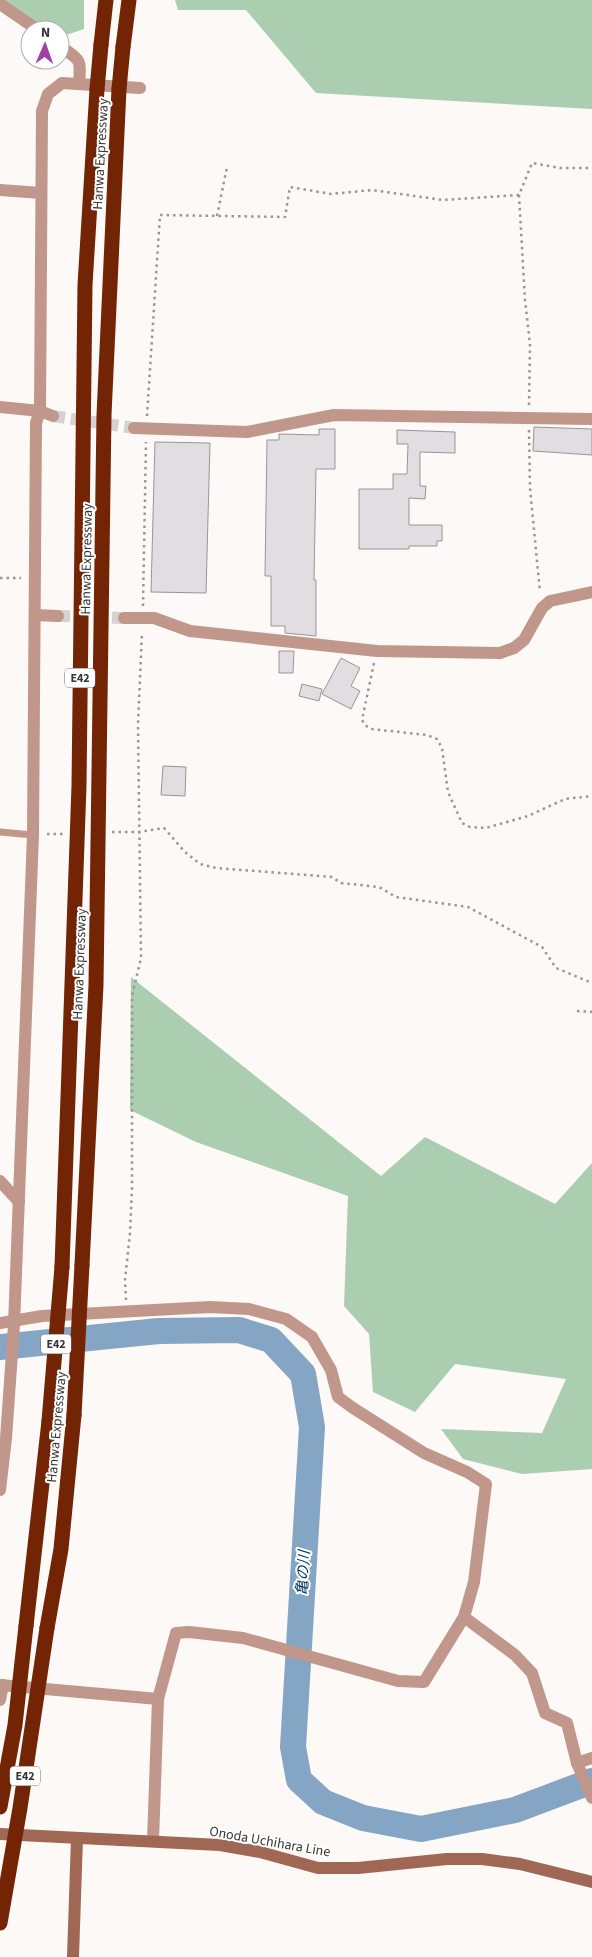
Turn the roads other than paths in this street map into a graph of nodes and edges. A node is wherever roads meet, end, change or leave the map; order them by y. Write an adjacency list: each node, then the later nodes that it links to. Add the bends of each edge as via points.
1 (106, 0): 33 (highway, Hanwa Expressway / E42, bridge, via 100,45 85,285 79,786 62,1267 50,1421 15,1725)
2 (129, 0): 38 (highway, Hanwa Expressway / E42, bridge, via 119,89 104,415 96,985 74,1415 61,1549)
3 (0, 4): 4 (street)
4 (23, 20)
5 (70, 53): 6 (street, via 81,63)
6 (79, 84): 7 (street); 9 (street, via 62,83 48,94 42,111)
7 (140, 88)
8 (0, 190): 9 (street)
9 (41, 193): 11 (street)
10 (0, 407): 11 (street)
11 (40, 411): 12 (street); 16 (street, via 36,423)
12 (53, 416)
13 (592, 419): 14 (street, via 334,415 247,432)
14 (134, 428)
15 (592, 592): 18 (street, via 550,601 542,608 524,640 500,653 377,651 190,631 154,618)
16 (35, 615): 17 (street); 20 (street)
17 (58, 616)
18 (124, 618)
19 (0, 832): 20 (lane)
20 (33, 834): 22 (street)
21 (0, 1181): 22 (street)
22 (19, 1202): 24 (street)
23 (0, 1322): 24 (street)
24 (14, 1323): 25 (street); 26 (street, via 42,1316 210,1307 249,1309 286,1319 312,1337 331,1370 338,1397 424,1453 486,1484 474,1582)
25 (0, 1490)
26 (464, 1617): 28 (street, via 424,1682 398,1681 243,1638 176,1632); 31 (street, via 515,1655 532,1673 545,1713 567,1723)
27 (1, 1685): 28 (street); 29 (street)
28 (158, 1699): 36 (street)
29 (0, 1700)
30 (592, 1758): 31 (street)
31 (577, 1763): 32 (street)
32 (592, 1798)
33 (0, 1807)
34 (0, 1834): 35 (main road, Onoda Uchihara Line)
35 (77, 1838): 36 (main road, Onoda Uchihara Line); 39 (main road)
36 (153, 1841): 37 (main road, Onoda Uchihara Line, via 220,1845 318,1868 482,1859 520,1864)
37 (592, 1882)
38 (0, 1923)
39 (73, 1957)

